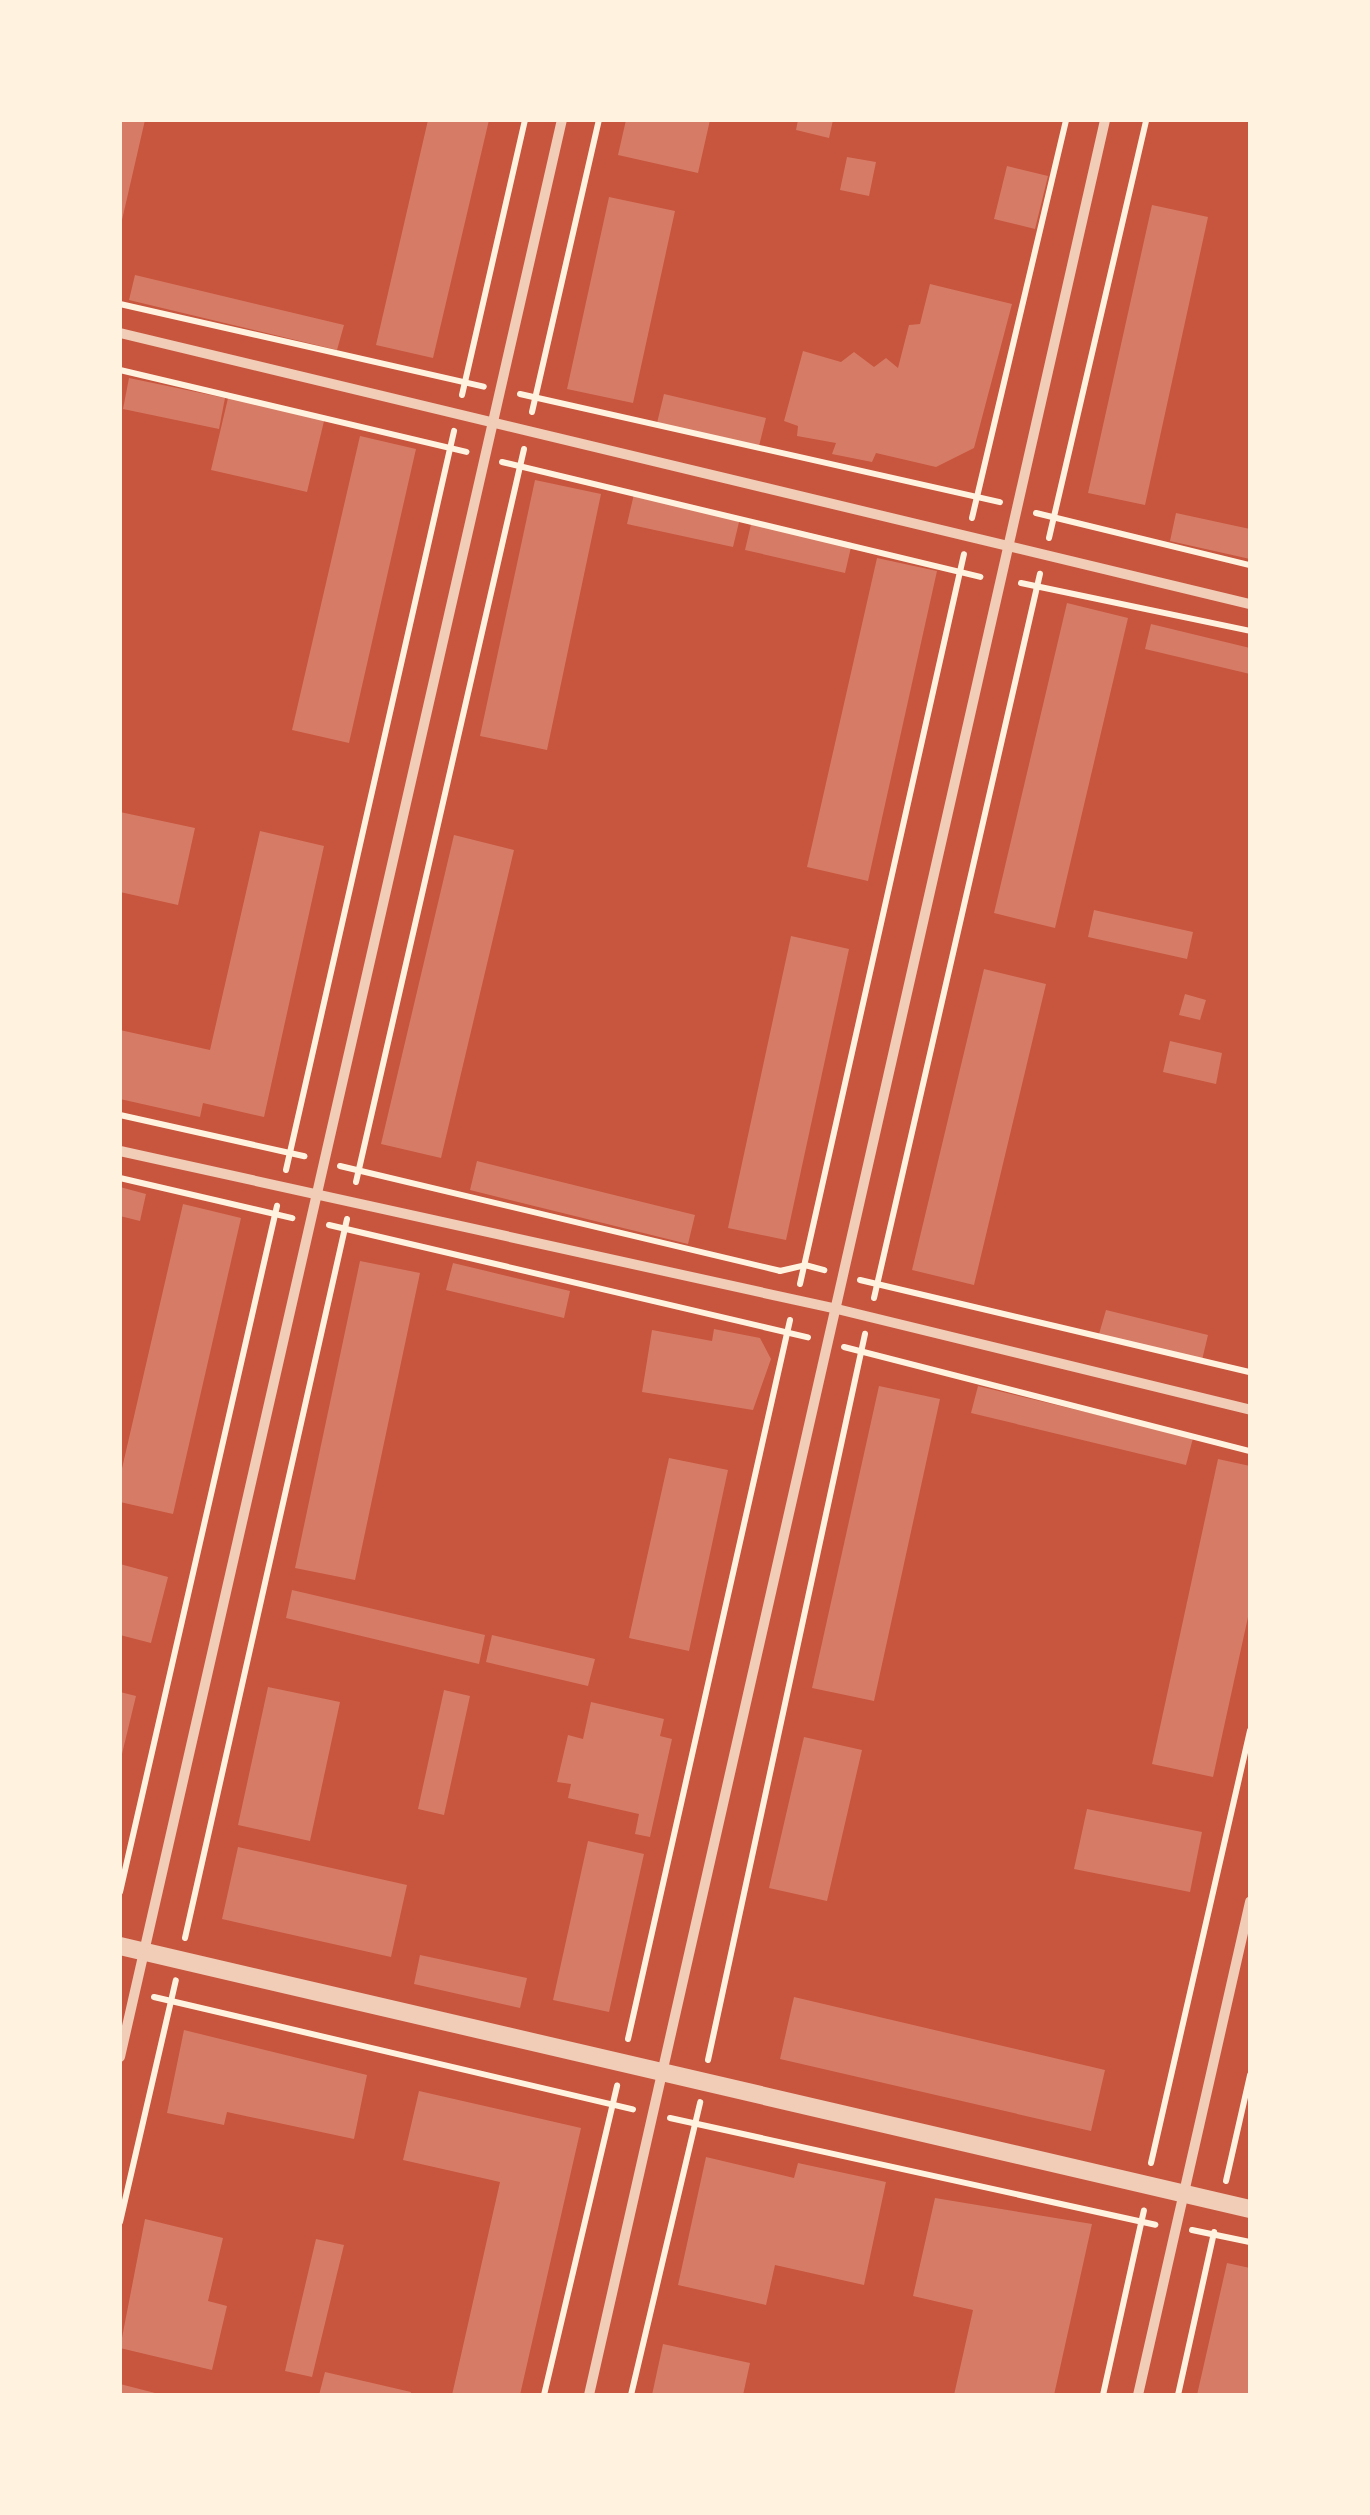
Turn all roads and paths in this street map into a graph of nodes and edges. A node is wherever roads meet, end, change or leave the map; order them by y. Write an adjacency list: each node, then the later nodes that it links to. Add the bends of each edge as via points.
1 (525, 120): 7 (path, via 464,386)
2 (562, 120): 10 (street)
3 (600, 120): 13 (path, via 535,400)
4 (1066, 120): 13 (path)
5 (1104, 120): 16 (street)
6 (1146, 120): 14 (path)
7 (120, 304)
8 (120, 334): 10 (street)
9 (120, 370): 11 (path, via 451,445)
10 (494, 424): 11 (street); 15 (street)
11 (486, 460): 12 (path); 26 (street)
12 (521, 463): 19 (path); 27 (path)
13 (977, 498): 15 (path)
14 (1054, 520): 17 (path); 18 (path)
15 (968, 536): 16 (street); 19 (path)
16 (1004, 545): 17 (street); 20 (street)
17 (1044, 556): 21 (path); 22 (street)
18 (1250, 565)
19 (960, 569): 20 (path); 32 (path)
20 (996, 583): 21 (path); 33 (street)
21 (1038, 584): 23 (path); 34 (path)
22 (1250, 604)
23 (1250, 631)
24 (120, 1115): 26 (path)
25 (120, 1151): 29 (street)
26 (322, 1160): 27 (path); 29 (street)
27 (358, 1172): 32 (path, via 780,1271)
28 (120, 1178): 30 (path)
29 (312, 1194): 30 (street); 35 (street)
30 (306, 1221): 31 (path); 47 (street)
31 (345, 1228): 38 (path); 48 (path)
32 (804, 1265): 33 (path); 35 (path)
33 (843, 1274): 34 (path); 36 (street)
34 (878, 1286): 37 (path); 41 (path)
35 (794, 1302): 36 (street); 38 (path)
36 (836, 1308): 37 (street); 39 (street)
37 (868, 1318): 40 (path); 42 (street)
38 (786, 1331): 39 (path); 52 (path)
39 (826, 1342): 40 (path); 53 (street)
40 (862, 1352): 43 (path); 55 (path)
41 (1250, 1372)
42 (1250, 1410)
43 (1250, 1451)
44 (1250, 1730): 59 (path)
45 (1250, 1902): 60 (street)
46 (120, 1946): 47 (street)
47 (144, 1951): 48 (street); 49 (street)
48 (180, 1960): 50 (path); 52 (street)
49 (135, 1992): 50 (path); 51 (street)
50 (172, 2001): 56 (path); 63 (path)
51 (120, 2057)
52 (623, 2065): 53 (street); 56 (path)
53 (664, 2074): 55 (street); 57 (street)
54 (1250, 2075): 61 (path)
55 (704, 2083): 58 (path); 59 (street)
56 (612, 2103): 57 (path); 68 (path)
57 (654, 2114): 58 (path); 69 (street)
58 (696, 2124): 64 (path); 70 (path)
59 (1148, 2186): 60 (street); 64 (path)
60 (1184, 2194): 61 (street); 65 (street)
61 (1221, 2202): 62 (street); 66 (path)
62 (1250, 2209)
63 (120, 2222)
64 (1142, 2224): 65 (path); 71 (path)
65 (1176, 2227): 66 (path); 72 (street)
66 (1214, 2234): 67 (path); 73 (path)
67 (1250, 2242)
68 (544, 2395)
69 (588, 2395)
70 (631, 2395)
71 (1103, 2395)
72 (1138, 2395)
73 (1178, 2395)

